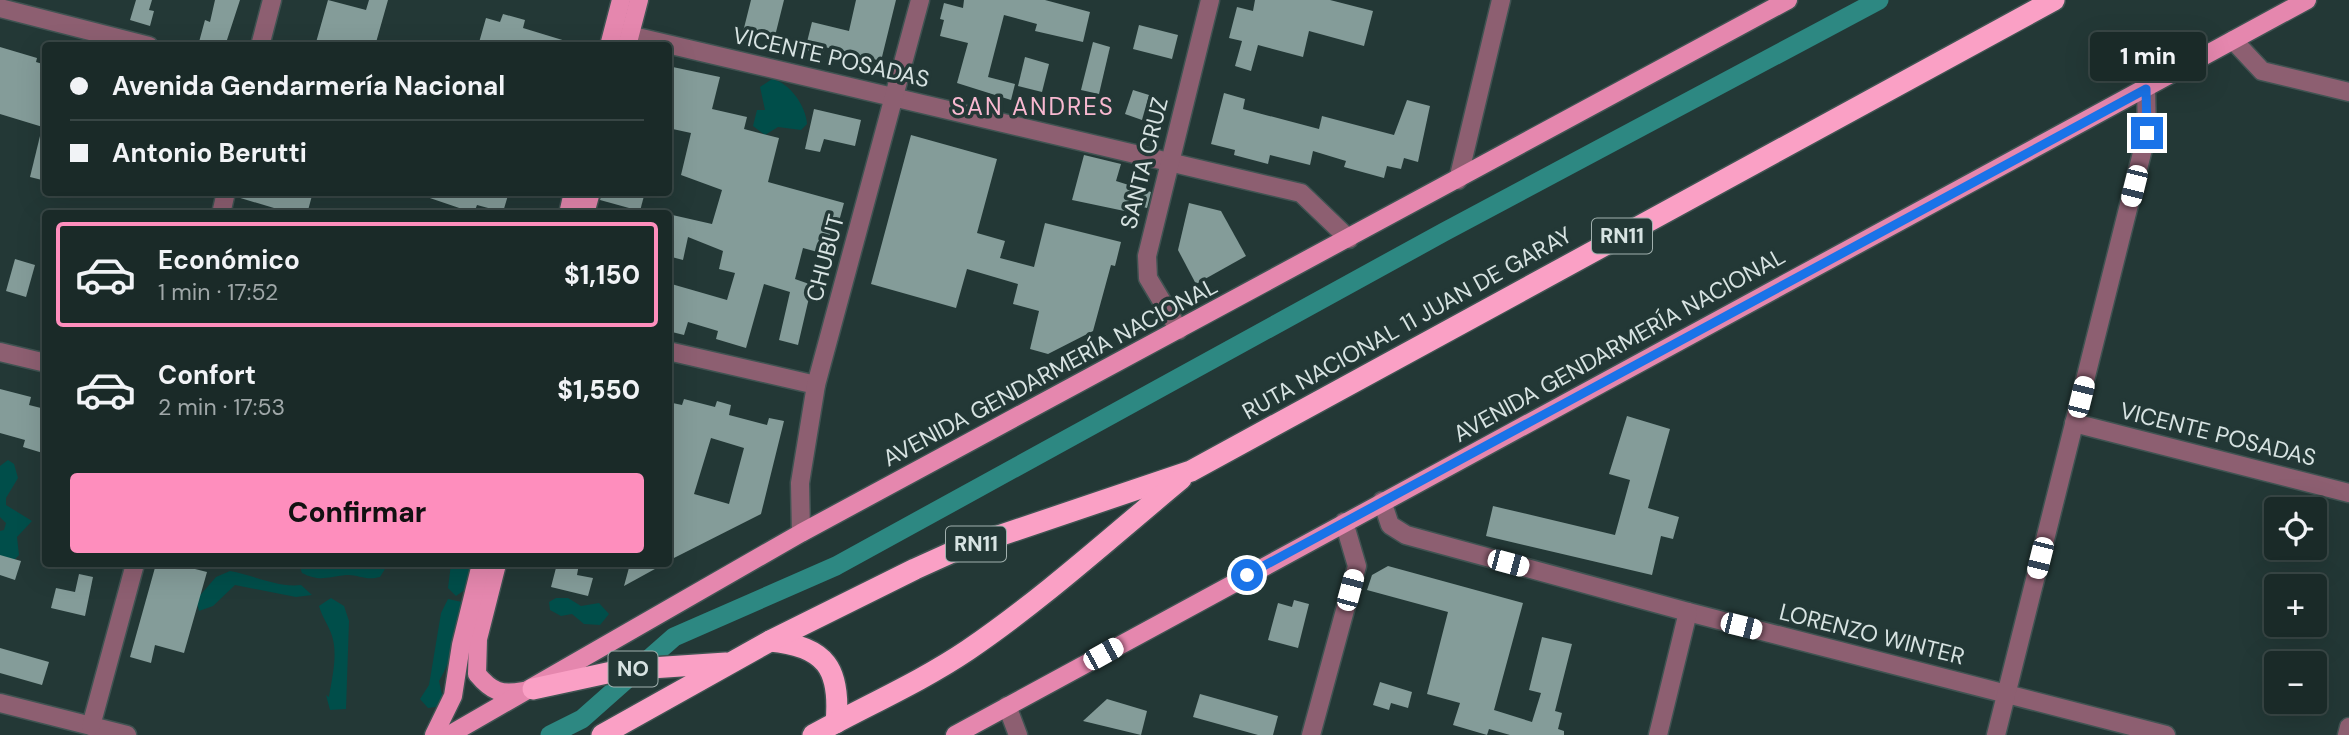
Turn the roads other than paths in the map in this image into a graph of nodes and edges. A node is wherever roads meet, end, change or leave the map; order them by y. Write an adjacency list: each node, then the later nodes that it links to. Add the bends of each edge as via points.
1 (272, 0): 14 (street)
2 (621, 0): 11 (main road)
3 (639, 0): 11 (main road)
4 (920, 0): 18 (street, CHUBUT)
5 (1210, 0): 19 (street, SANTA CRUZ)
6 (1501, 0): 20 (street)
7 (1788, 0): 20 (main road, AVENIDA GENDARMERÍA NACIONAL)
8 (2054, 0): 28 (highway, RUTA NACIONAL 11 JUAN DE GARAY / RN11)
9 (2307, 0): 12 (main road, AVENIDA GENDARMERÍA NACIONAL)
10 (0, 8): 13 (street)
11 (620, 39)
12 (2233, 40): 16 (main road, AVENIDA GENDARMERÍA NACIONAL); 17 (street, via 2262,71)
13 (133, 42)
14 (261, 42)
15 (672, 50): 18 (street, VICENTE POSADAS)
16 (2146, 89): 27 (street, via 2147,133); 30 (main road, AVENIDA GENDARMERÍA NACIONAL)
17 (2349, 92)
18 (894, 96): 19 (street, VICENTE POSADAS); 26 (street, CHUBUT)
19 (1168, 162): 21 (street, VICENTE POSADAS, via 1301,193); 22 (street, SANTA CRUZ, via 1146,256 1148,278)
20 (1458, 180): 21 (main road, AVENIDA GENDARMERÍA NACIONAL)
21 (1349, 239): 22 (main road, AVENIDA GENDARMERÍA NACIONAL)
22 (1180, 330): 32 (main road, AVENIDA GENDARMERÍA NACIONAL)
23 (0, 352): 25 (street)
24 (672, 352): 26 (street)
25 (42, 362)
26 (816, 385): 32 (street, CHUBUT, via 800,483)
27 (2074, 423): 29 (street, VICENTE POSADAS); 40 (street)
28 (1191, 471): 37 (highway, RUTA NACIONAL 11 JUAN DE GARAY / RN11, via 957,551); 43 (highway, RUTA NACIONAL 11 JUAN DE GARAY / RN11, via 1035,601 968,650)
29 (2349, 493)
30 (1382, 502): 31 (main road, AVENIDA GENDARMERÍA NACIONAL); 36 (street, LORENZO WINTER, via 1390,525 1406,535)
31 (1344, 522): 42 (main road, AVENIDA GENDARMERÍA NACIONAL); 53 (street, via 1357,566)
32 (801, 533): 39 (main road, AVENIDA GENDARMERÍA NACIONAL)
33 (134, 567): 44 (street)
34 (480, 567): 48 (main road, via 453,696)
35 (497, 567): 39 (main road, via 478,639 477,674 488,688 503,695)
36 (1688, 612): 40 (street, LORENZO WINTER); 54 (street)
37 (770, 641): 38 (highway, RUTA NACIONAL 11 JUAN DE GARAY / RN11); 43 (highway, via 796,643 827,663 839,694)
38 (736, 662): 39 (highway, NO, via 621,670); 50 (highway, RUTA NACIONAL 11 JUAN DE GARAY / RN11)
39 (533, 689): 49 (main road, AVENIDA GENDARMERÍA NACIONAL)
40 (2006, 694): 55 (street); 56 (street, LORENZO WINTER)
41 (0, 703): 44 (street)
42 (1007, 706): 46 (street); 52 (main road, AVENIDA GENDARMERÍA NACIONAL)
43 (836, 723): 51 (highway, RUTA NACIONAL 11 JUAN DE GARAY / RN11)
44 (91, 726): 47 (street)
45 (2349, 727): 57 (street)
46 (1023, 734)
47 (127, 735)
48 (434, 735)
49 (449, 735)
50 (602, 735)
51 (813, 735)
52 (955, 735)
53 (1311, 735)
54 (1658, 735)
55 (1996, 735)
56 (2166, 735)
57 (2347, 735)

